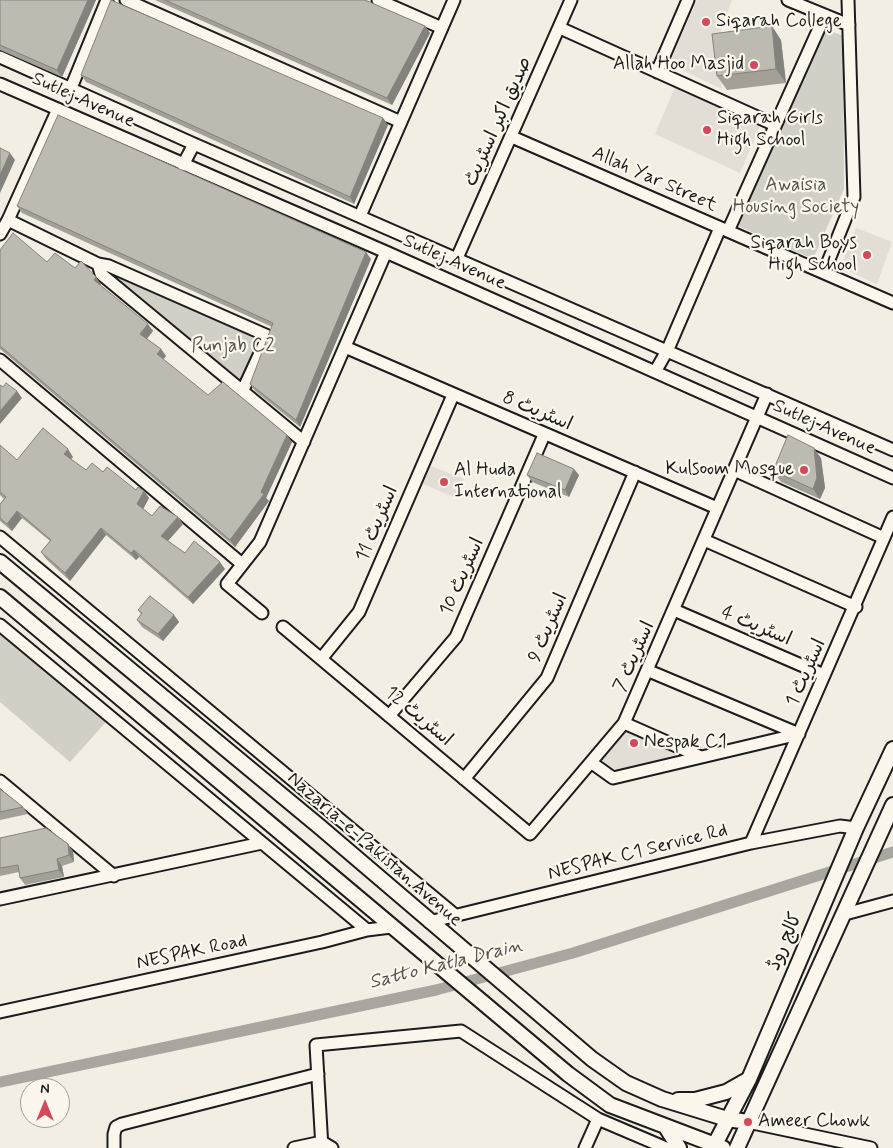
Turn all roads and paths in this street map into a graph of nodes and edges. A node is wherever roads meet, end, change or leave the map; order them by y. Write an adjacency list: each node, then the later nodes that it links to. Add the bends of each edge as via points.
1 (107, 0): 16 (street)
2 (126, 0): 18 (street)
3 (378, 0): 11 (street)
4 (454, 0): 11 (street)
5 (571, 0): 12 (street, صدیق اکبر اسٹریٹ)
6 (688, 0): 14 (street)
7 (788, 0): 9 (street)
8 (848, 0): 10 (street)
9 (825, 15): 10 (street); 19 (street)
10 (849, 25): 30 (street, via 854,197)
11 (442, 28): 18 (street)
12 (560, 28): 14 (street); 20 (street, صدیق اکبر اسٹریٹ)
13 (0, 57): 16 (street, Sutlej Avenue)
14 (657, 72): 19 (street)
15 (0, 84): 17 (street, Sutlej Avenue)
16 (71, 88): 21 (street, Sutlej Avenue)
17 (58, 109): 22 (street, Sutlej Avenue); 24 (street)
18 (400, 122): 23 (street)
19 (775, 125): 25 (street)
20 (512, 137): 25 (street, Allah Yar Street); 28 (street, صدیق اکبر اسٹریٹ)
21 (194, 144): 22 (street); 23 (street, Sutlej Avenue)
22 (183, 164): 27 (street, Sutlej Avenue)
23 (360, 216): 28 (street, Sutlej Avenue)
24 (8, 220): 26 (street); 29 (street)
25 (724, 230): 30 (street, Allah Yar Street); 33 (street)
26 (0, 234)
27 (386, 252): 32 (street); 35 (street, Sutlej Avenue)
28 (457, 258): 33 (street, Sutlej Avenue)
29 (98, 264): 36 (street, via 101,274); 36 (street, via 268,336)
30 (824, 272): 31 (street, Allah Yar Street)
31 (893, 303)
32 (344, 347): 37 (street, اسٹریٹ 8); 41 (street)
33 (668, 350): 35 (street); 38 (street, Sutlej Avenue)
34 (0, 360): 52 (street)
35 (655, 372): 39 (street, Sutlej Avenue)
36 (243, 390): 41 (street)
37 (453, 394): 40 (street, اسٹریٹ 8); 59 (street, اسٹریٹ 11, via 359,612)
38 (768, 394): 39 (street, اسٹریٹ 7); 42 (street, Sutlej Avenue)
39 (757, 418): 43 (street, اسٹریٹ 7); 45 (street, Sutlej Avenue)
40 (544, 435): 44 (street, اسٹریٹ 8); 62 (street, اسٹریٹ 10, via 456,637)
41 (304, 442): 52 (street, via 260,542)
42 (893, 450)
43 (734, 470): 46 (street, اسٹریٹ 7); 49 (street)
44 (635, 472): 46 (street, اسٹریٹ 8); 68 (street, اسٹریٹ 9, via 547,678)
45 (893, 478)
46 (717, 508): 50 (street, اسٹریٹ 7)
47 (893, 517): 49 (street, اسٹریٹ 1)
48 (0, 537): 79 (street)
49 (884, 538): 54 (street, اسٹریٹ 1)
50 (704, 540): 54 (street); 55 (street, اسٹریٹ 7)
51 (0, 562): 80 (main road, Nazaria-e-Pakistan Avenue)
52 (242, 564): 56 (street, via 227,584)
53 (0, 597): 81 (main road)
54 (856, 607): 61 (street, اسٹریٹ 1)
55 (674, 610): 60 (street, اسٹریٹ 7); 61 (street, اسٹریٹ 4)
56 (262, 613)
57 (0, 625): 73 (street)
58 (283, 627): 59 (street, اسٹریٹ 12)
59 (321, 659): 62 (street, اسٹریٹ 12)
60 (649, 671): 63 (street, اسٹریٹ 7); 64 (street)
61 (824, 675): 64 (street, اسٹریٹ 1)
62 (389, 716): 68 (street, اسٹریٹ 12)
63 (624, 723): 66 (street); 67 (street, اسٹریٹ 7)
64 (799, 734): 66 (street); 74 (street, اسٹریٹ 1)
65 (893, 749): 71 (main road, کالج روڈ, via 868,806)
66 (701, 757): 67 (street, via 613,778)
67 (592, 763): 72 (street, اسٹریٹ 7)
68 (464, 779): 72 (street, اسٹریٹ 12)
69 (0, 781): 75 (street)
70 (892, 808): 78 (main road)
71 (852, 827): 74 (street, NESPAK C1 Service Rd); 85 (main road, کالج روڈ)
72 (530, 834)
73 (262, 843): 75 (street); 82 (street)
74 (751, 843): 79 (street, NESPAK C1 Service Rd)
75 (114, 876): 76 (street)
76 (0, 899)
77 (893, 901): 78 (street)
78 (847, 909): 89 (main road)
79 (455, 915): 80 (street, NESPAK C1 Service Rd)
80 (430, 922): 86 (main road, Nazaria-e-Pakistan Avenue, via 592,1059 626,1083)
81 (391, 927): 82 (street, NESPAK Road); 90 (main road, via 610,1105)
82 (367, 930): 83 (street, NESPAK Road)
83 (0, 1012)
84 (318, 1074): 87 (street, via 316,1045 461,1031); 91 (street); 93 (street, via 122,1124 114,1134)
85 (749, 1080): 86 (main road, via 726,1092 694,1100); 88 (main road, کالج روڈ)
86 (662, 1099): 88 (main road, Nazaria-e-Pakistan Avenue)
87 (598, 1119): 95 (street); 96 (street)
88 (727, 1119): 89 (main road, Nazaria-e-Pakistan Avenue); 92 (main road, کالج روڈ)
89 (748, 1122): 98 (main road); 99 (street)
90 (666, 1127): 92 (main road); 97 (main road)
91 (325, 1146): 94 (street)
92 (717, 1147)
93 (114, 1148)
94 (294, 1148)
95 (585, 1148)
96 (666, 1148)
97 (679, 1148)
98 (737, 1148)
99 (867, 1148)

